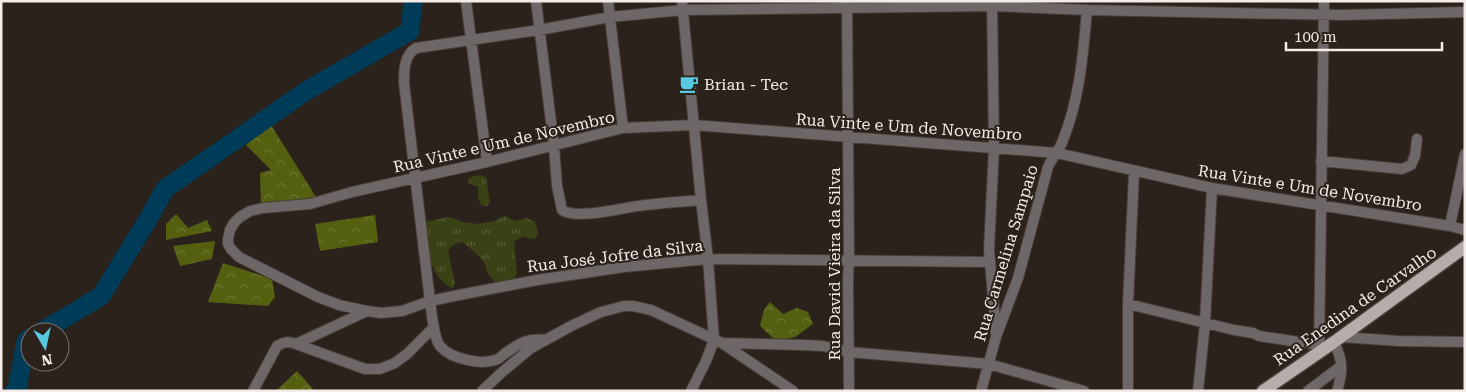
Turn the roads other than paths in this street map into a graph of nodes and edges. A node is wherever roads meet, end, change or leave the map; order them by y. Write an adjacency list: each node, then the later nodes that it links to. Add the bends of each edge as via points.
1 (466, 1): 16 (street)
2 (536, 1): 15 (street)
3 (608, 1): 14 (street)
4 (1324, 1): 13 (street)
5 (847, 4): 6 (street); 8 (street); 19 (street, Rua David Vieira da Silva)
6 (992, 4): 9 (street); 22 (street)
7 (682, 5): 8 (street); 14 (street); 17 (street)
8 (773, 5)
9 (1045, 5): 11 (street)
10 (1131, 6): 11 (street); 13 (street)
11 (1087, 10): 23 (street, Rua Carmelina Sampaio, via 1079,86 1069,124)
12 (1465, 12): 13 (street)
13 (1324, 14): 25 (street)
14 (610, 17): 15 (street); 18 (street)
15 (539, 30): 16 (street); 21 (street)
16 (471, 41): 26 (street); 28 (street, via 425,46 413,50 406,60 404,83)
17 (694, 125): 18 (street, Rua Vinte e Um de Novembro); 19 (street, Rua Vinte e Um de Novembro); 31 (street)
18 (622, 128): 21 (street, Rua Vinte e Um de Novembro)
19 (848, 137): 22 (street, Rua Vinte e Um de Novembro); 37 (street, Rua David Vieira da Silva)
20 (1417, 139): 25 (street, via 1411,165 1402,169)
21 (554, 146): 26 (street, Rua Vinte e Um de Novembro); 31 (street, via 560,208 567,214)
22 (994, 148): 23 (street, Rua Vinte e Um de Novembro); 38 (street)
23 (1056, 153): 27 (street, Rua Vinte e Um de Novembro); 44 (street, Rua Carmelina Sampaio, via 1048,167 1018,278)
24 (1465, 154): 33 (street)
25 (1321, 161): 32 (street)
26 (487, 162): 28 (street, Rua Vinte e Um de Novembro)
27 (1134, 172): 29 (street, Rua Vinte e Um de Novembro); 40 (street)
28 (415, 178): 30 (street, Rua Vinte e Um de Novembro); 39 (street)
29 (1212, 188): 32 (street, Rua Vinte e Um de Novembro); 42 (street)
30 (352, 192): 41 (street, Rua José Jofre da Silva, via 310,204 250,211 240,217 230,230 228,244 239,257 294,286 339,305)
31 (701, 200): 36 (street)
32 (1320, 205): 33 (street, Rua Vinte e Um de Novembro); 52 (street)
33 (1450, 226): 34 (street, Rua Vinte e Um de Novembro)
34 (1465, 230)
35 (1465, 247): 47 (main road, Rua Enedina de Carvalho)
36 (708, 259): 37 (street, Rua José Jofre da Silva); 39 (street, Rua José Jofre da Silva, via 624,267); 48 (street)
37 (849, 261): 38 (street, Rua José Jofre da Silva); 53 (street, Rua David Vieira da Silva)
38 (990, 262): 44 (street)
39 (430, 301): 41 (street, Rua José Jofre da Silva, via 402,311); 43 (street)
40 (1128, 304): 42 (street); 63 (street)
41 (367, 311): 50 (street, Rua José Jofre da Silva)
42 (1205, 323): 52 (street); 64 (street)
43 (434, 326): 45 (street); 51 (street)
44 (996, 337): 54 (street, Rua Carmelina Sampaio)
45 (421, 340): 50 (street, via 395,363 372,370); 51 (street)
46 (546, 340): 48 (street, via 601,312 633,306 651,310); 51 (street, via 527,340 497,359 476,362); 57 (street, via 515,360)
47 (1337, 340): 49 (street); 52 (main road, Rua Enedina de Carvalho); 55 (street)
48 (718, 342): 53 (street, via 823,346); 58 (street); 59 (street)
49 (1465, 342)
50 (296, 344): 56 (street, Rua José Jofre da Silva, via 289,342 277,346)
51 (440, 346)
52 (1319, 348): 65 (main road, Rua Enedina de Carvalho)
53 (849, 352): 54 (street); 60 (street, Rua David Vieira da Silva)
54 (989, 364): 61 (street, Rua Carmelina Sampaio); 62 (street)
55 (1341, 366): 66 (street); 67 (street)
56 (253, 391)
57 (482, 391)
58 (691, 391)
59 (793, 391)
60 (849, 391)
61 (981, 391)
62 (1084, 391)
63 (1128, 391)
64 (1198, 391)
65 (1263, 391)
66 (1308, 391)
67 (1336, 391)

